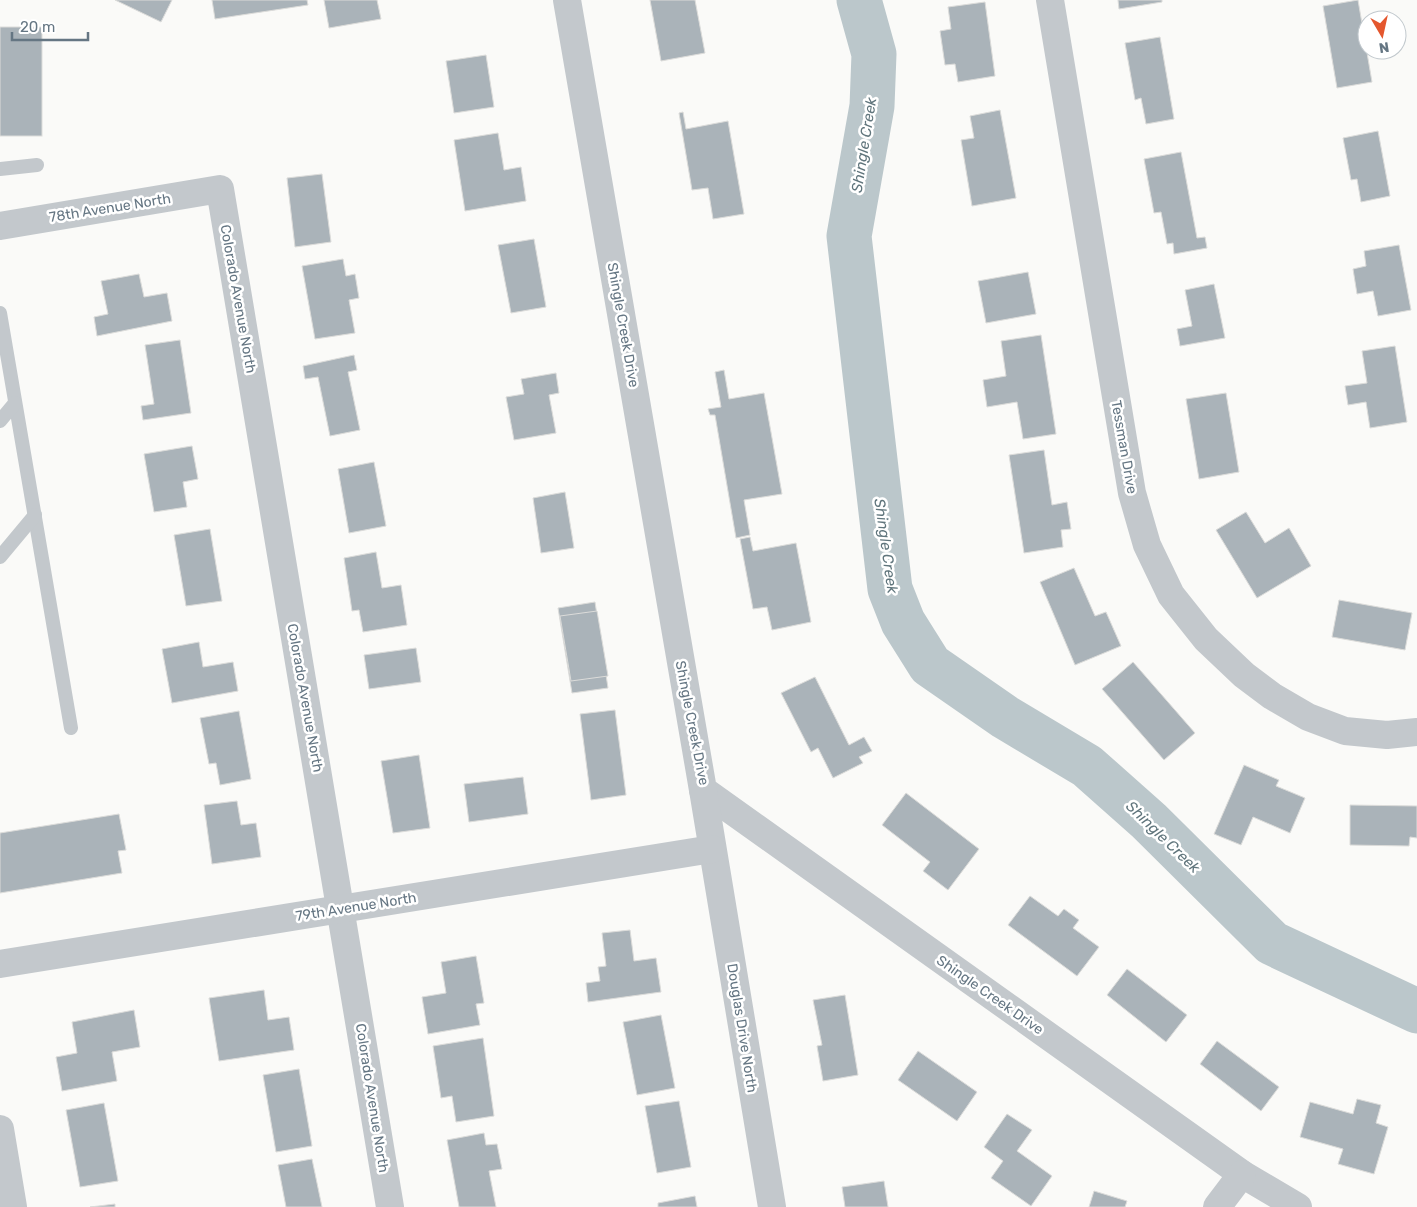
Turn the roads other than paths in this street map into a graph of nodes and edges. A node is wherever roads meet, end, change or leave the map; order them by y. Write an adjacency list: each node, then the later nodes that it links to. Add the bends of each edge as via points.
1 (567, 0): 14 (street, Shingle Creek Drive)
2 (1050, 0): 13 (street, Tessman Drive, via 1132,493 1147,545 1171,595 1206,639 1244,675 1308,717 1345,731 1387,735)
3 (37, 166): 4 (lane)
4 (0, 169)
5 (220, 190): 6 (street, 78th Avenue North); 16 (street, Colorado Avenue North)
6 (0, 226)
7 (0, 313): 8 (lane)
8 (15, 403): 9 (lane); 10 (lane)
9 (0, 421)
10 (34, 515): 11 (lane); 12 (lane)
11 (0, 557)
12 (71, 728)
13 (1417, 732)
14 (703, 790): 15 (street, Douglas Drive North); 19 (street, Shingle Creek Drive)
15 (712, 849): 16 (street, 79th Avenue North); 22 (street, Douglas Drive North)
16 (340, 909): 17 (street, 79th Avenue North); 21 (street, Colorado Avenue North)
17 (0, 964)
18 (0, 1130): 20 (street)
19 (1242, 1174): 23 (street); 24 (street, Shingle Creek Drive)
20 (13, 1207)
21 (390, 1207)
22 (772, 1207)
23 (1218, 1207)
24 (1298, 1207)

